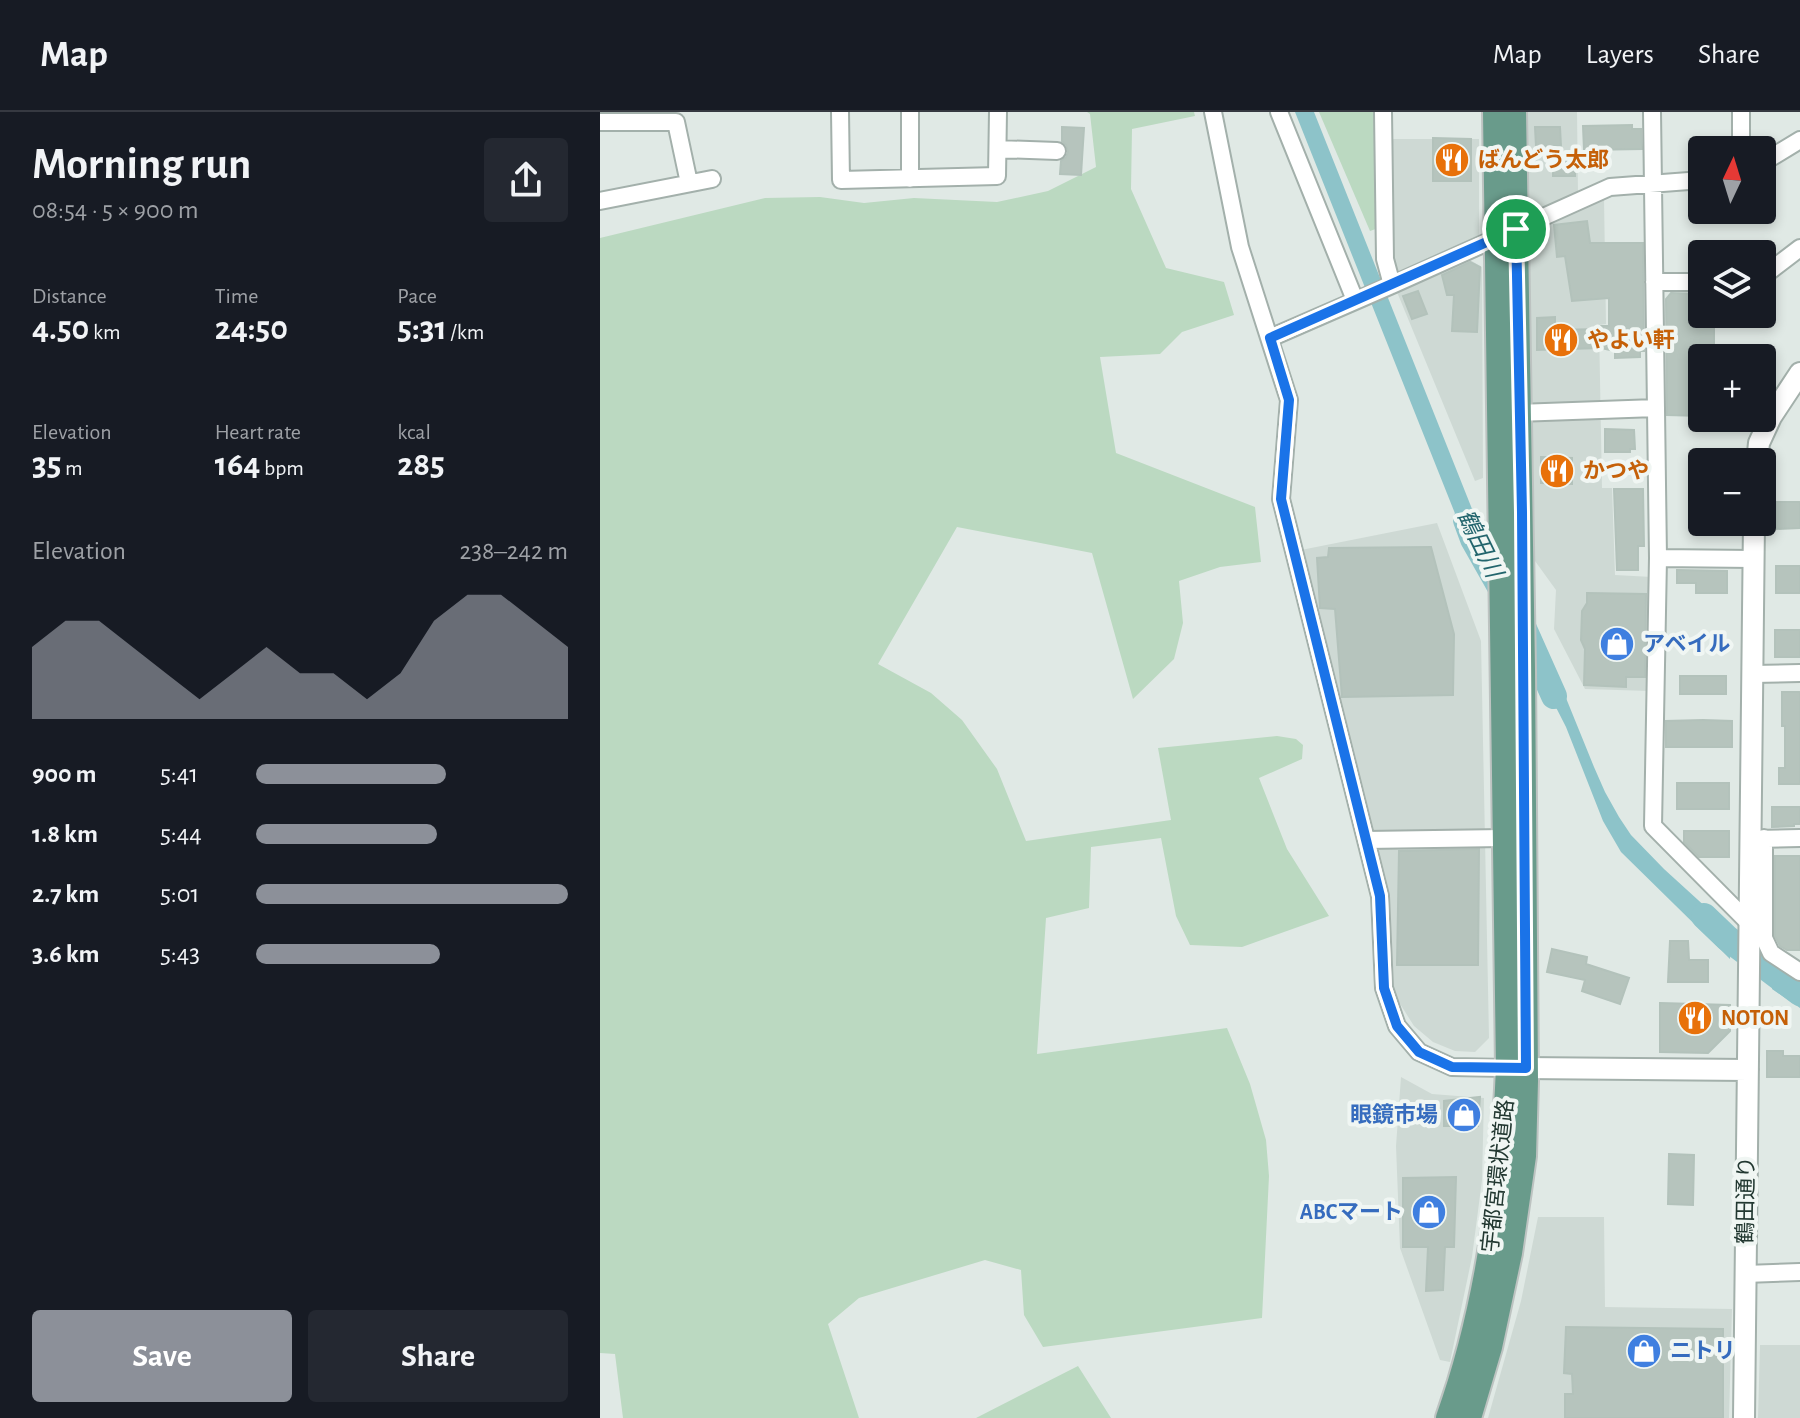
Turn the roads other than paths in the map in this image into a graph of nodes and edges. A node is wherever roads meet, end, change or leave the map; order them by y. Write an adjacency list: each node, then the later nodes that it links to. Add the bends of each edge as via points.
1 (840, 112): 18 (street, via 841,180)
2 (910, 112): 18 (street)
3 (998, 112): 14 (street)
4 (1213, 112): 30 (street, via 1240,247)
5 (1279, 112): 29 (street)
6 (1383, 112): 28 (street, via 1385,259)
7 (1495, 112): 23 (main road, 宇都宮環状道路)
8 (1514, 112): 23 (main road, 宇都宮環状道路)
9 (1652, 112): 21 (street)
10 (1741, 112): 12 (street)
11 (600, 122): 20 (street, via 676,122)
12 (1741, 136)
13 (1800, 140): 16 (street)
14 (998, 149): 15 (street); 18 (street, via 997,176)
15 (1057, 151)
16 (1776, 155)
17 (712, 179): 20 (street)
18 (910, 179)
19 (1688, 181): 21 (street)
20 (689, 183): 22 (street)
21 (1652, 185): 23 (street, via 1610,187); 26 (street)
22 (600, 201)
23 (1506, 234): 28 (street); 33 (main road, 宇都宮環状道路); 40 (main road, 宇都宮環状道路)
24 (1800, 248): 25 (street)
25 (1776, 266)
26 (1654, 282): 27 (street); 32 (street)
27 (1688, 282)
28 (1392, 285): 29 (street)
29 (1355, 300): 30 (street)
30 (1270, 338): 43 (street, via 1289,400 1281,499)
31 (1800, 373): 34 (street, via 1771,417)
32 (1656, 408): 33 (street); 36 (street)
33 (1520, 413): 46 (main road, 宇都宮環状道路, via 1523,669)
34 (1758, 448)
35 (1754, 536): 37 (street)
36 (1658, 558): 37 (street); 44 (street, via 1653,826)
37 (1754, 559): 39 (street)
38 (1800, 673): 39 (street)
39 (1753, 674): 41 (street)
40 (1503, 838): 43 (street); 46 (main road, 宇都宮環状道路)
41 (1758, 838): 42 (street); 44 (street); 45 (street, via 1764,938 1771,953)
42 (1800, 838)
43 (1366, 840): 46 (street, via 1380,896 1384,988 1397,1026 1419,1052 1452,1067)
44 (1750, 935): 47 (street, 鶴田通り)
45 (1800, 972)
46 (1517, 1068): 47 (street); 50 (main road, 宇都宮環状道路, via 1492,1246 1472,1341); 51 (main road, 宇都宮環状道路, via 1524,1156 1510,1253)
47 (1748, 1070): 49 (street, 鶴田通り)
48 (1800, 1272): 49 (street)
49 (1745, 1274): 52 (street, 鶴田通り)
50 (1448, 1418)
51 (1469, 1418)
52 (1744, 1418)

